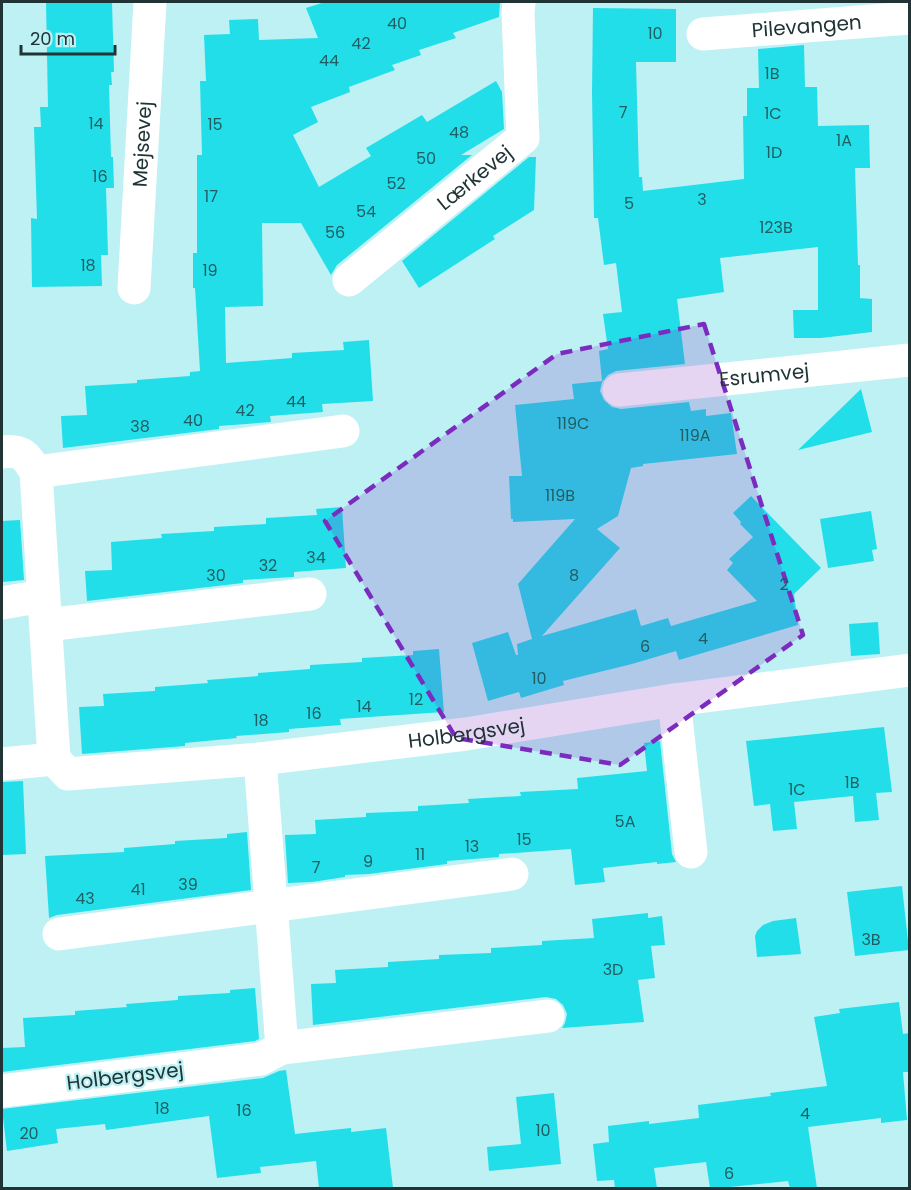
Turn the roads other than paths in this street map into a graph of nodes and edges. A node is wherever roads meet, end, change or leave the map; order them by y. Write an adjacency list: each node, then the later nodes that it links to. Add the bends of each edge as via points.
1 (150, 2): 6 (street, Mejsevej)
2 (519, 2): 5 (street, Lærkevej, via 523,138)
3 (909, 18): 4 (street, Pilevangen)
4 (703, 34)
5 (349, 280)
6 (134, 288)
7 (909, 360): 8 (street, Esrumvej)
8 (619, 390)
9 (343, 431): 11 (street)
10 (2, 452): 11 (street, via 14,450)
11 (36, 472): 14 (street)
12 (310, 594): 14 (street)
13 (2, 603): 14 (street)
14 (45, 611): 17 (street)
15 (909, 670): 16 (street, Holbergsvej)
16 (674, 700): 18 (street, Holbergsvej, via 466,734); 20 (street)
17 (54, 759): 18 (street, Holbergsvej, via 68,774); 19 (street)
18 (260, 759): 22 (street)
19 (2, 764)
20 (691, 852)
21 (512, 874): 22 (street)
22 (271, 906): 23 (street); 25 (street)
23 (59, 934)
24 (548, 1016): 25 (street, Holbergsvej)
25 (282, 1048): 26 (street, Holbergsvej, via 261,1059)
26 (2, 1092)

